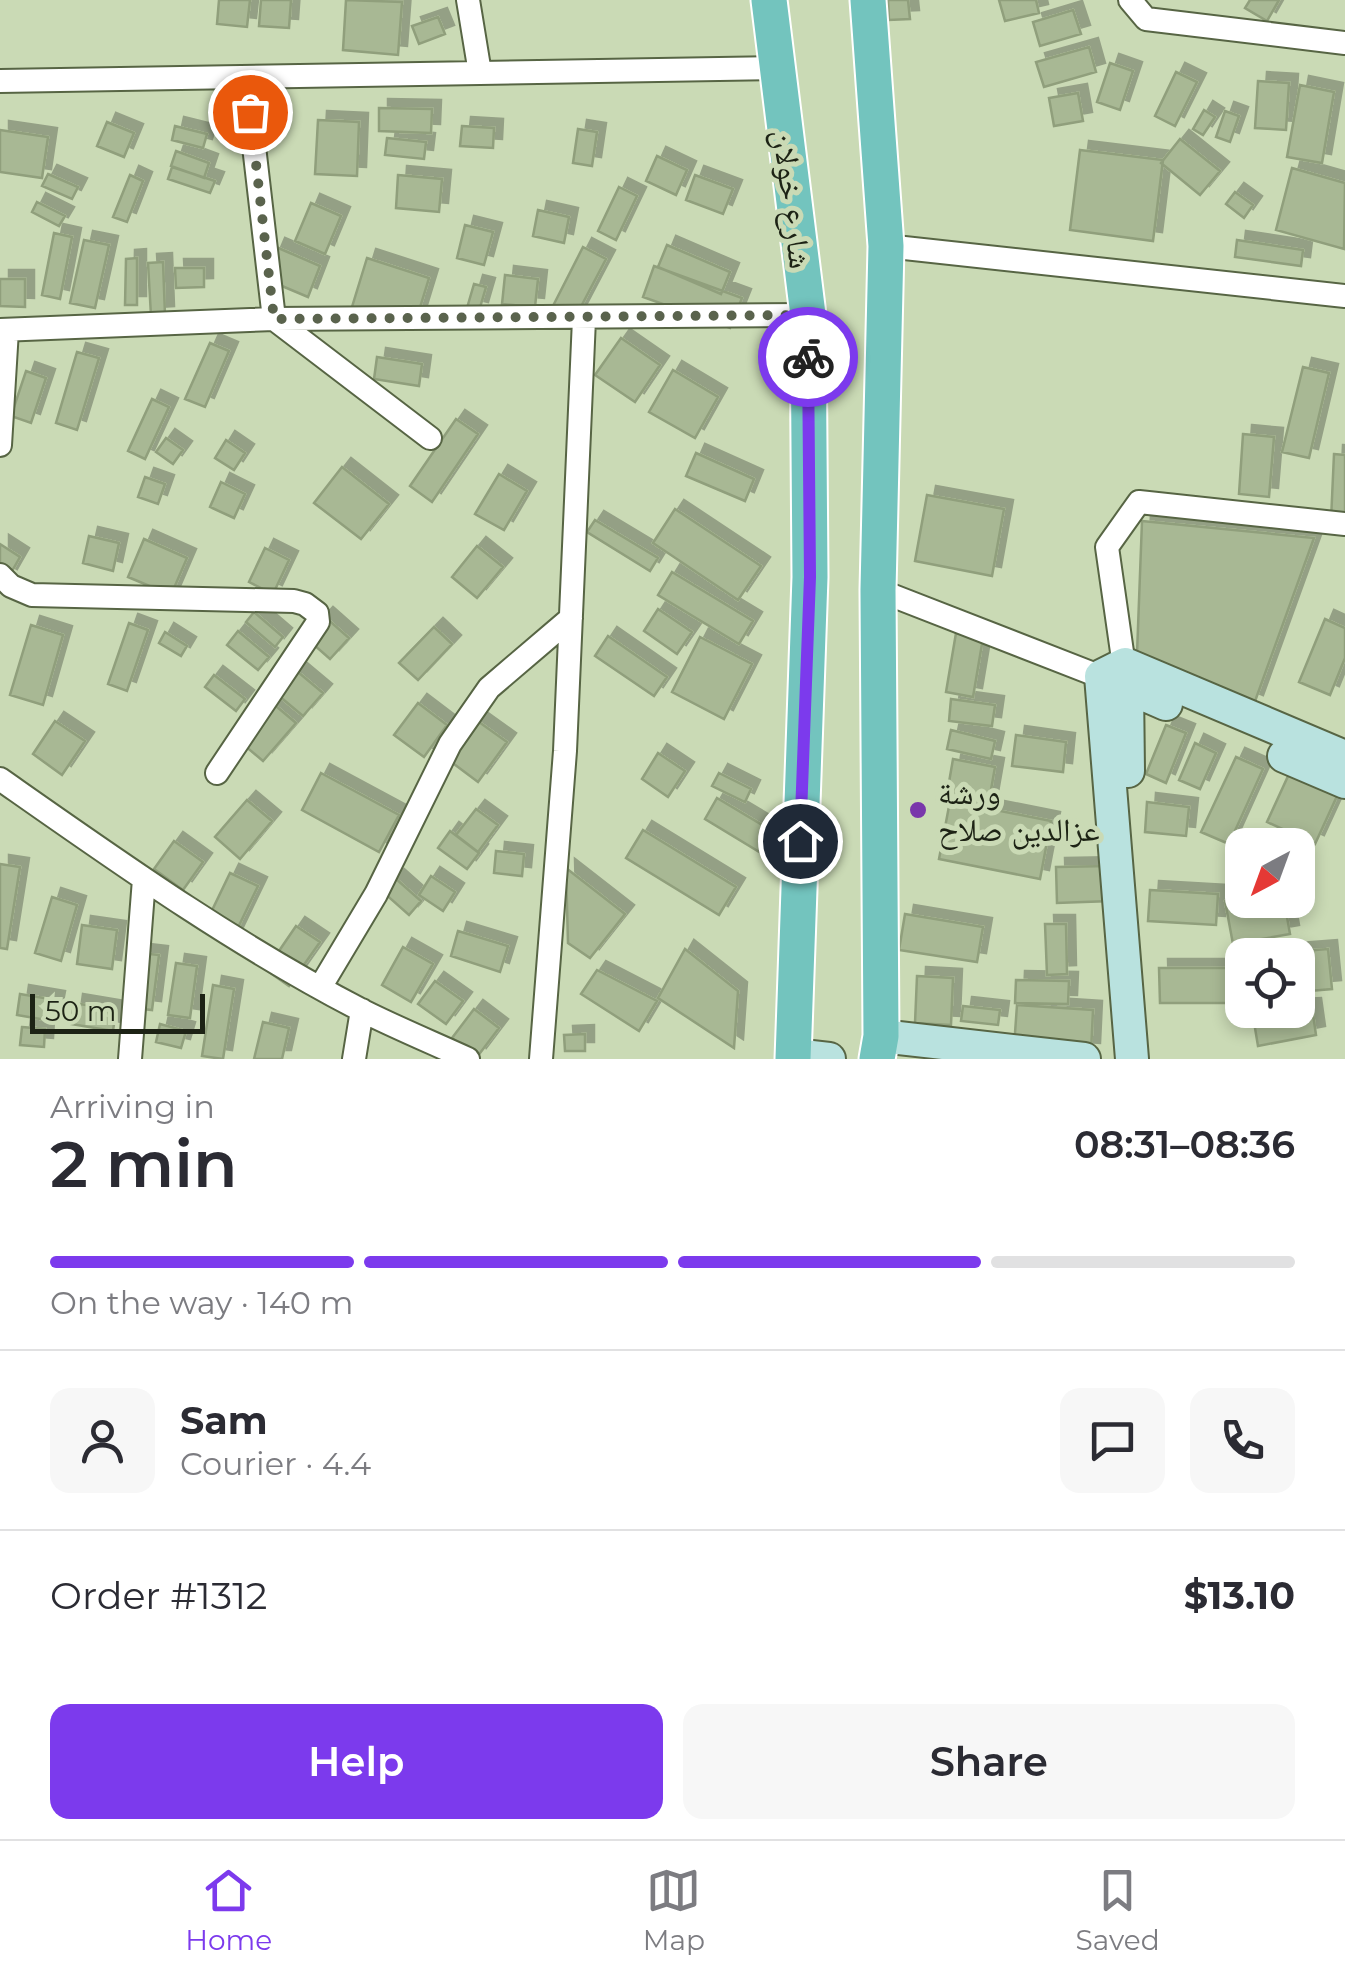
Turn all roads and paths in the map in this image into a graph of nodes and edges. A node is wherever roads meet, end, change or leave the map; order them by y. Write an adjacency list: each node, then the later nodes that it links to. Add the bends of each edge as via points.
1 (468, 0): 7 (street)
2 (768, 0): 6 (main road, شارع خولان)
3 (868, 0): 10 (main road)
4 (1130, 0): 5 (street, via 1146,19)
5 (1345, 43)
6 (776, 68): 7 (street); 12 (main road, شارع خولان)
7 (480, 73): 8 (street)
8 (246, 77): 9 (street); 14 (street)
9 (0, 82)
10 (886, 246): 11 (street); 20 (main road)
11 (1345, 296)
12 (808, 315): 13 (street); 31 (main road, شارع خولان, via 810,577)
13 (584, 318): 14 (street); 21 (street)
14 (274, 319): 15 (street); 16 (street)
15 (4, 330): 17 (street)
16 (430, 438)
17 (0, 445)
18 (1345, 524): 22 (street, via 1139,502 1107,547)
19 (0, 575): 24 (street, via 32,595 294,601 317,613 318,622)
20 (878, 590): 22 (street); 30 (main road)
21 (571, 618): 28 (street, via 488,688 450,744 376,894); 35 (street)
22 (1118, 676): 23 (street); 26 (street); 38 (street); 39 (street)
23 (1345, 757)
24 (217, 773)
25 (0, 779): 27 (street)
26 (1345, 782)
27 (144, 879): 28 (street); 32 (street)
28 (321, 986): 29 (street)
29 (362, 1010): 33 (street); 34 (street)
30 (879, 1047): 37 (street)
31 (794, 1057): 36 (street)
32 (130, 1059)
33 (354, 1059)
34 (468, 1059)
35 (541, 1059)
36 (830, 1059)
37 (1084, 1059)
38 (1132, 1059)
39 (1152, 1059)

